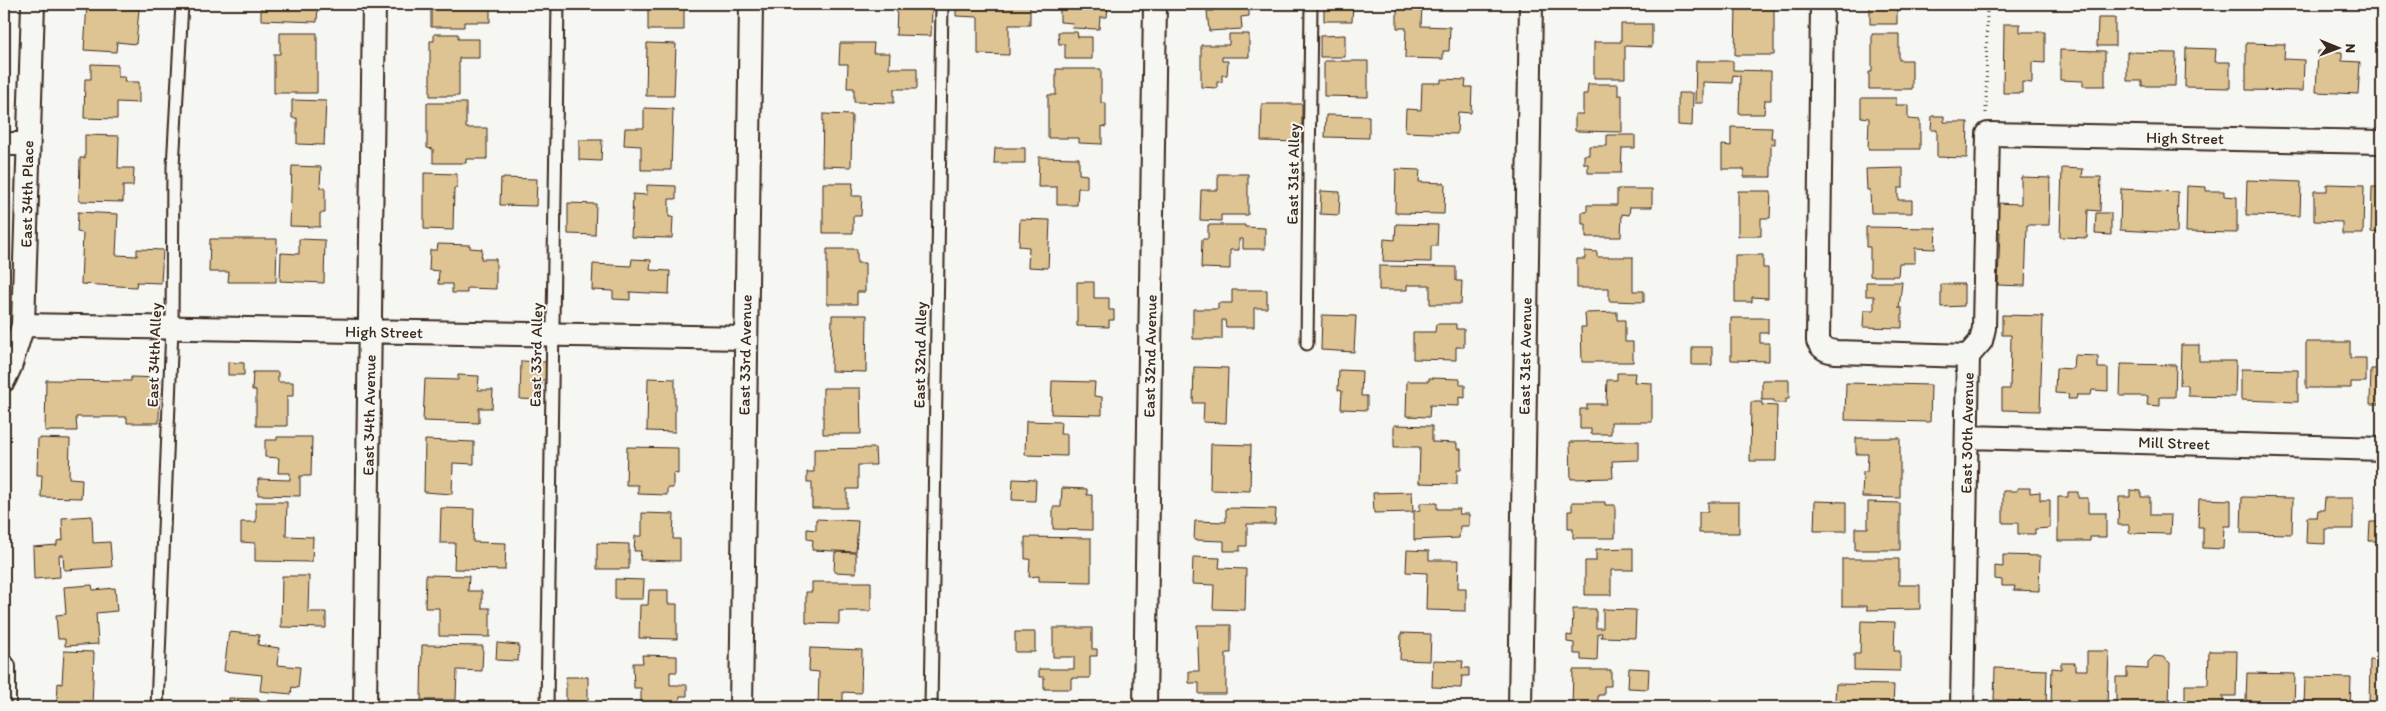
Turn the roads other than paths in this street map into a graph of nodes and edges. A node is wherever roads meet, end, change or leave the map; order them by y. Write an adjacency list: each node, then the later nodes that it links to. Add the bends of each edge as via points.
1 (33, 4): 14 (street, East 34th Place)
2 (182, 4): 16 (lane, East 34th Alley, via 173,167)
3 (374, 4): 17 (street, East 34th Avenue)
4 (558, 4): 18 (lane, East 33rd Alley)
5 (751, 4): 19 (street, East 33rd Avenue)
6 (942, 4): 31 (lane, East 32nd Alley)
7 (1155, 4): 32 (street, East 32nd Avenue)
8 (1311, 4): 20 (lane, East 31st Alley)
9 (1531, 4): 33 (street, East 31st Avenue)
10 (1822, 4): 21 (street, via 1817,335 1820,347 1836,352)
11 (1988, 134): 12 (street, High Street); 21 (street, East 30th Avenue, via 1984,328 1981,341)
12 (2382, 142)
13 (4, 144): 14 (street)
14 (28, 144): 15 (street, East 34th Place)
15 (23, 325): 16 (street, High Street); 22 (street, East 34th Place)
16 (172, 328): 17 (street, High Street); 27 (lane, East 34th Alley)
17 (370, 331): 18 (street, High Street); 28 (street, East 34th Avenue)
18 (552, 334): 19 (street, High Street); 29 (lane, East 33rd Alley)
19 (745, 338): 30 (street, East 33rd Avenue)
20 (1307, 344)
21 (1968, 356): 23 (street, East 30th Avenue)
22 (4, 380)
23 (1967, 437): 24 (street, Mill Street); 34 (street, East 30th Avenue)
24 (2382, 449)
25 (4, 667): 26 (street)
26 (4, 707)
27 (157, 707)
28 (366, 707)
29 (547, 707)
30 (741, 707)
31 (931, 707)
32 (1145, 707)
33 (1520, 707)
34 (1962, 707)

